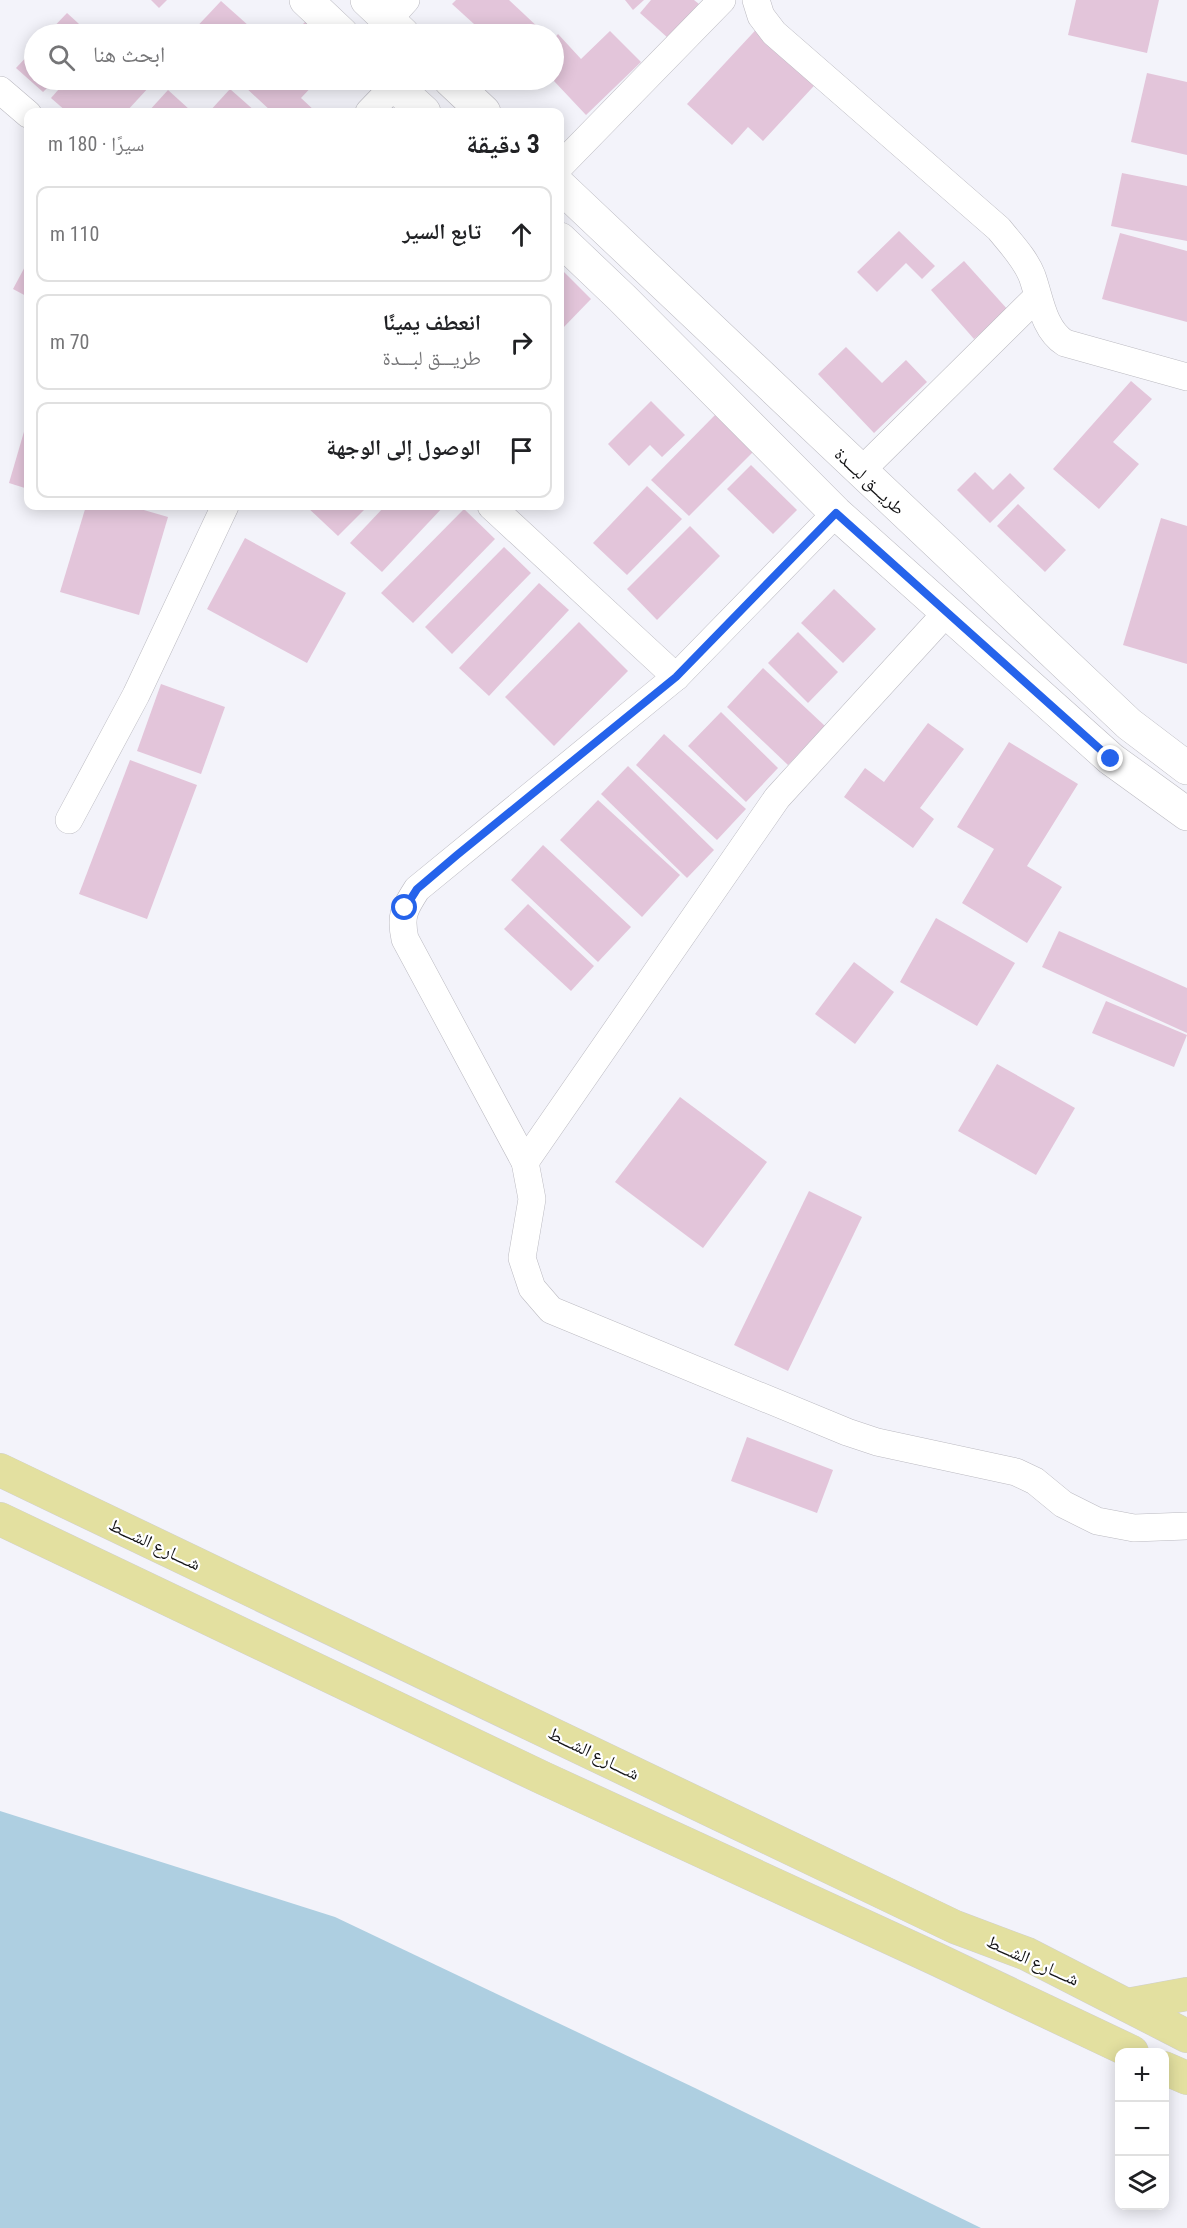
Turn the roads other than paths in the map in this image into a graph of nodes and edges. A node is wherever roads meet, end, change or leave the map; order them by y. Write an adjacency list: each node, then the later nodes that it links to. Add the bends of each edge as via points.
1 (306, 0): 4 (street)
2 (722, 0): 13 (street)
3 (756, 0): 16 (street, via 761,16 774,33 999,229 1031,274)
4 (331, 24)
5 (0, 90): 12 (street)
6 (386, 90): 9 (street)
7 (401, 90): 10 (street)
8 (461, 90): 11 (street)
9 (372, 108)
10 (420, 108)
11 (480, 108)
12 (24, 111)
13 (564, 162)
14 (564, 190): 18 (street, طريـــق لبـــدة)
15 (564, 243): 21 (street)
16 (1038, 297): 17 (street, via 1052,330 1065,342); 18 (street)
17 (1187, 377)
18 (860, 472): 24 (street, طريـــق لبـــدة, via 1129,724)
19 (223, 510): 26 (street, via 136,695)
20 (495, 510): 23 (street)
21 (836, 513): 22 (street); 23 (street)
22 (947, 612): 25 (street, via 1111,759); 27 (street, via 777,798)
23 (676, 677): 27 (street, via 417,889 405,908 405,939)
24 (1187, 768)
25 (1187, 814)
26 (69, 820)
27 (525, 1162): 30 (street, via 532,1199 522,1258 532,1288 550,1310 847,1432 1016,1472 1035,1481 1063,1504 1097,1521 1134,1528)
28 (0, 1470): 32 (main road, شــــارع الشـــط, via 955,1927 1027,1954)
29 (0, 1519): 34 (main road, via 543,1778)
30 (1187, 1526)
31 (1187, 1994): 32 (main road)
32 (1127, 2006): 33 (main road, شــــارع الشـــط)
33 (1187, 2036)
34 (1124, 2048)
35 (1169, 2070): 36 (main road)
36 (1187, 2078)

